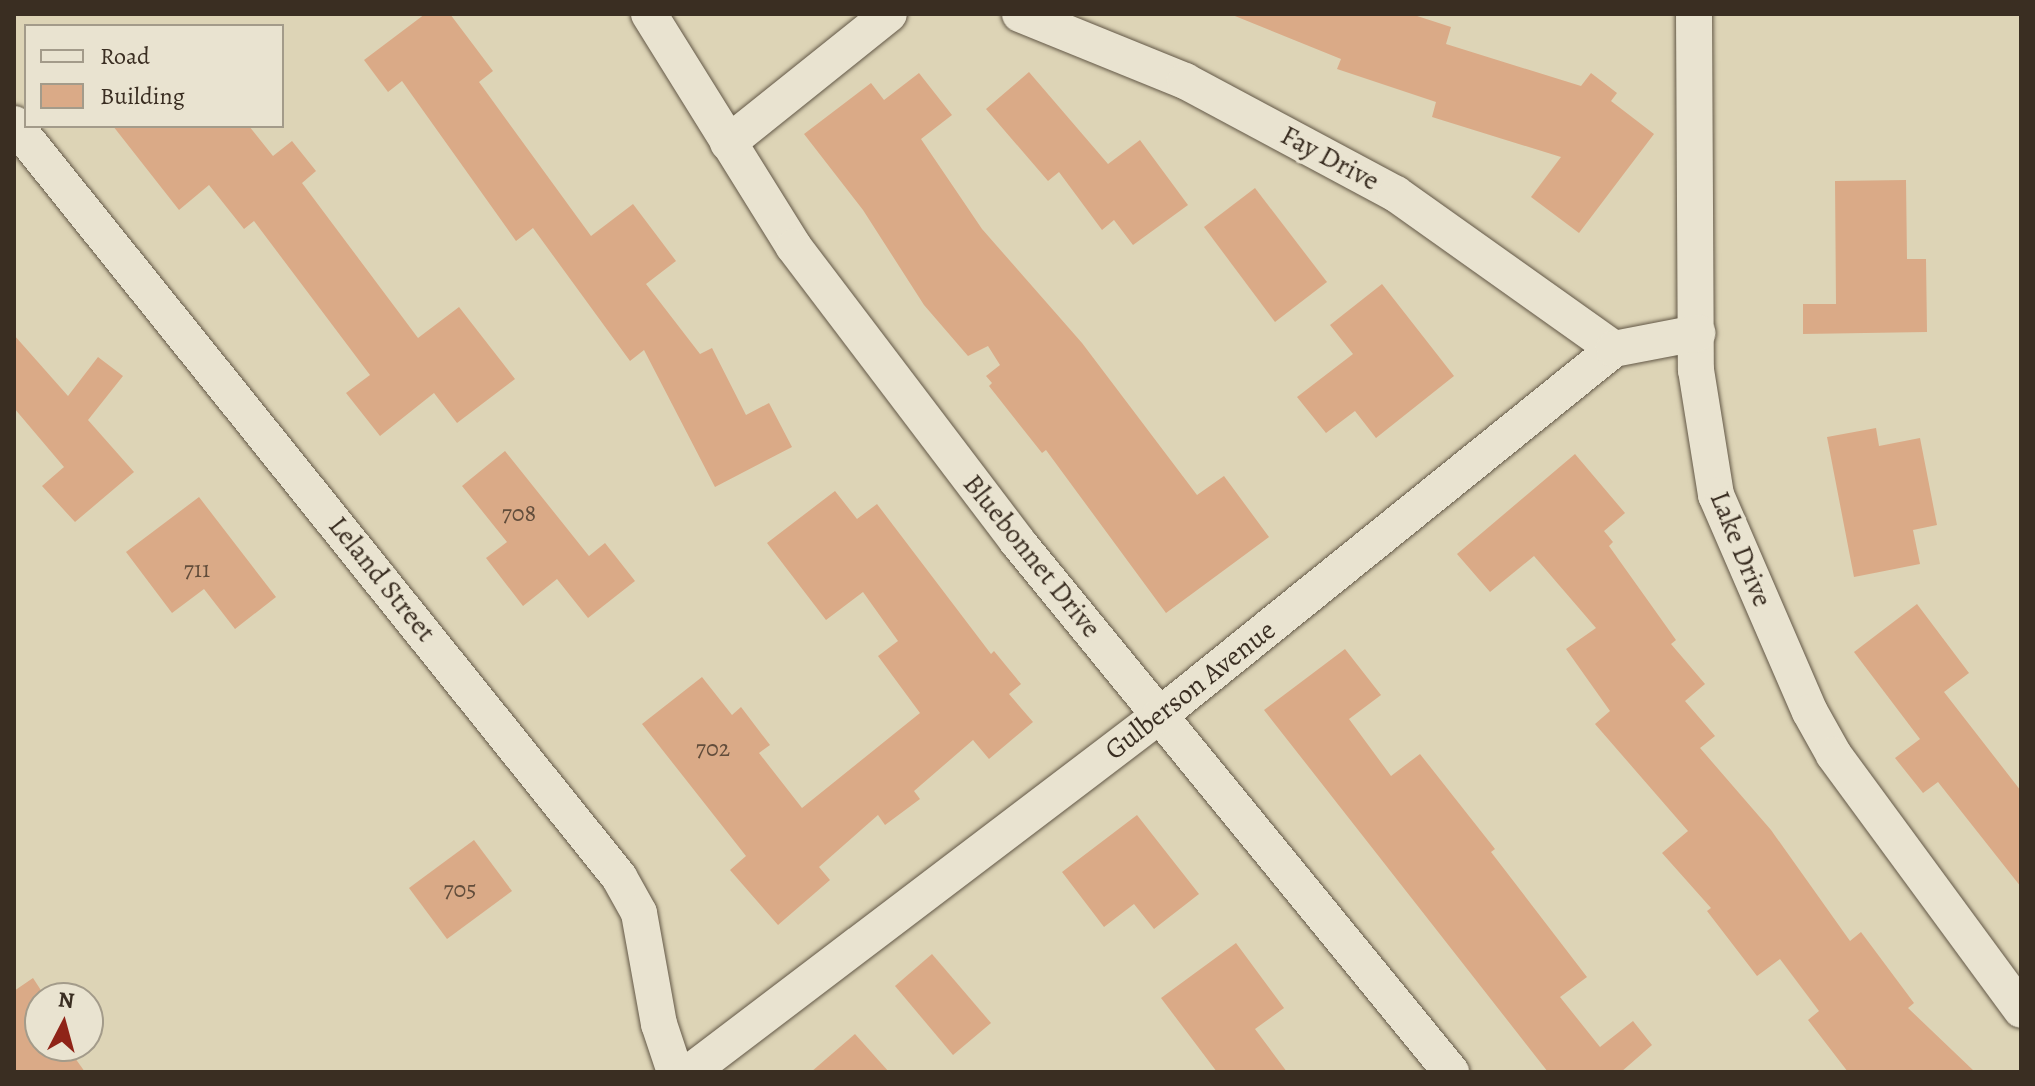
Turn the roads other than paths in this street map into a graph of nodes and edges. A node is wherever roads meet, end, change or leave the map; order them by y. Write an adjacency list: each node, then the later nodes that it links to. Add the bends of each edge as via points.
1 (649, 14): 6 (street, Bluebonnet Drive)
2 (889, 14): 6 (street)
3 (1020, 14): 8 (street, Fay Drive, via 1185,81 1396,194)
4 (1694, 14): 7 (street, Lake Drive)
5 (14, 124): 11 (street, Leland Street, via 611,864 639,913 659,1024)
6 (728, 143): 9 (street, Bluebonnet Drive, via 812,272 1017,541)
7 (1697, 333): 8 (street, Gulberson Avenue); 10 (street, Lake Drive, via 1696,370 1716,495 1810,712 1834,755)
8 (1614, 349): 9 (street, Gulberson Avenue)
9 (1160, 715): 12 (street, Gulberson Avenue); 13 (street, Bluebonnet Drive)
10 (2021, 1010)
11 (675, 1072)
12 (690, 1072)
13 (1451, 1072)

